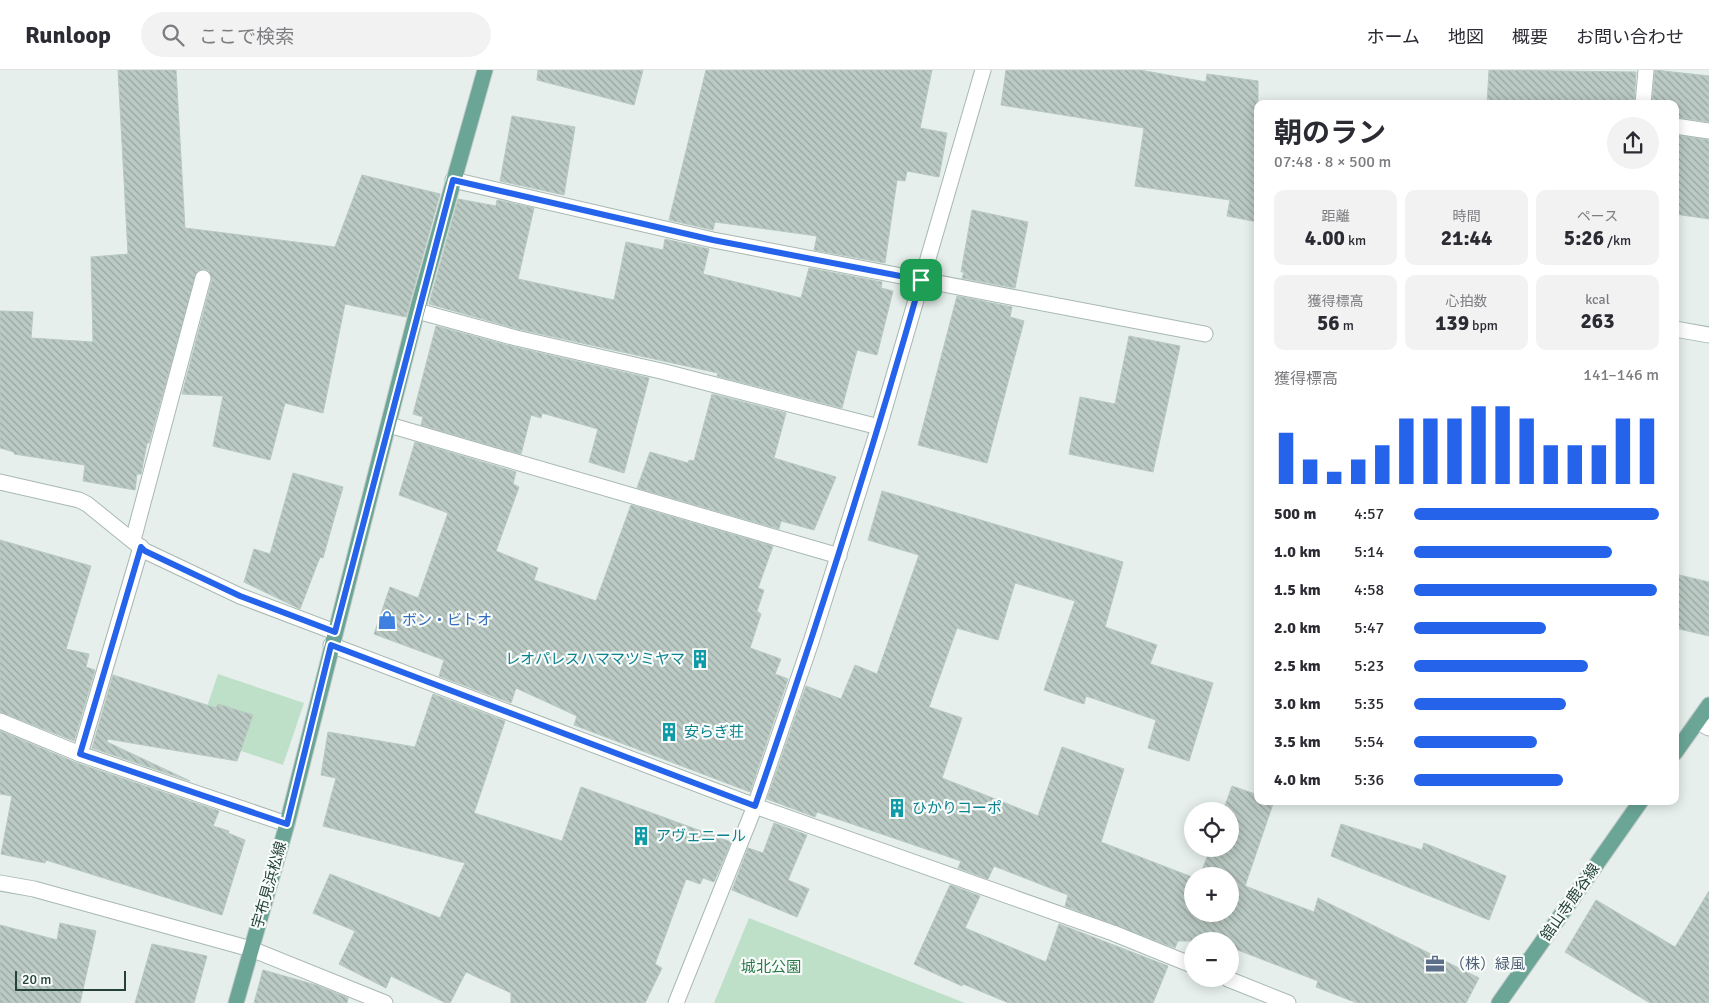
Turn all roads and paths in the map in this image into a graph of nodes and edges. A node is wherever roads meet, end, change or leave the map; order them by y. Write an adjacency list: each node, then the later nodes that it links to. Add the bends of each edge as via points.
1 (484, 70): 7 (main road, 宇布見浜松線)
2 (983, 70): 9 (street)
3 (1646, 70): 4 (street)
4 (1643, 100)
5 (1679, 127): 6 (street)
6 (1709, 131)
7 (453, 180): 9 (street, via 713,240); 10 (main road, 宇布見浜松線)
8 (203, 278): 17 (street)
9 (921, 280): 12 (street); 15 (street)
10 (417, 312): 14 (main road, 宇布見浜松線); 15 (street)
11 (1679, 330): 13 (street)
12 (1205, 334)
13 (1709, 335)
14 (389, 425): 18 (street); 19 (main road, 宇布見浜松線)
15 (879, 428): 18 (street)
16 (0, 482): 17 (street, via 79,500)
17 (137, 544): 19 (street, via 145,551); 24 (street)
18 (839, 556): 26 (street)
19 (333, 638): 26 (street); 27 (main road, 宇布見浜松線)
20 (1709, 705): 22 (main road)
21 (0, 721): 24 (street)
22 (1703, 725): 23 (main road)
23 (1679, 749)
24 (80, 754): 27 (street)
25 (1638, 805): 36 (main road, 舘山寺鹿谷線)
26 (755, 806): 30 (street, via 1113,933); 34 (street)
27 (287, 824): 29 (main road, 宇布見浜松線)
28 (0, 883): 29 (street, via 34,889)
29 (250, 949): 32 (main road, 宇布見浜松線); 33 (street)
30 (1184, 962)
31 (1239, 983): 35 (street)
32 (236, 1003)
33 (385, 1003)
34 (676, 1003)
35 (1288, 1003)
36 (1498, 1003)

